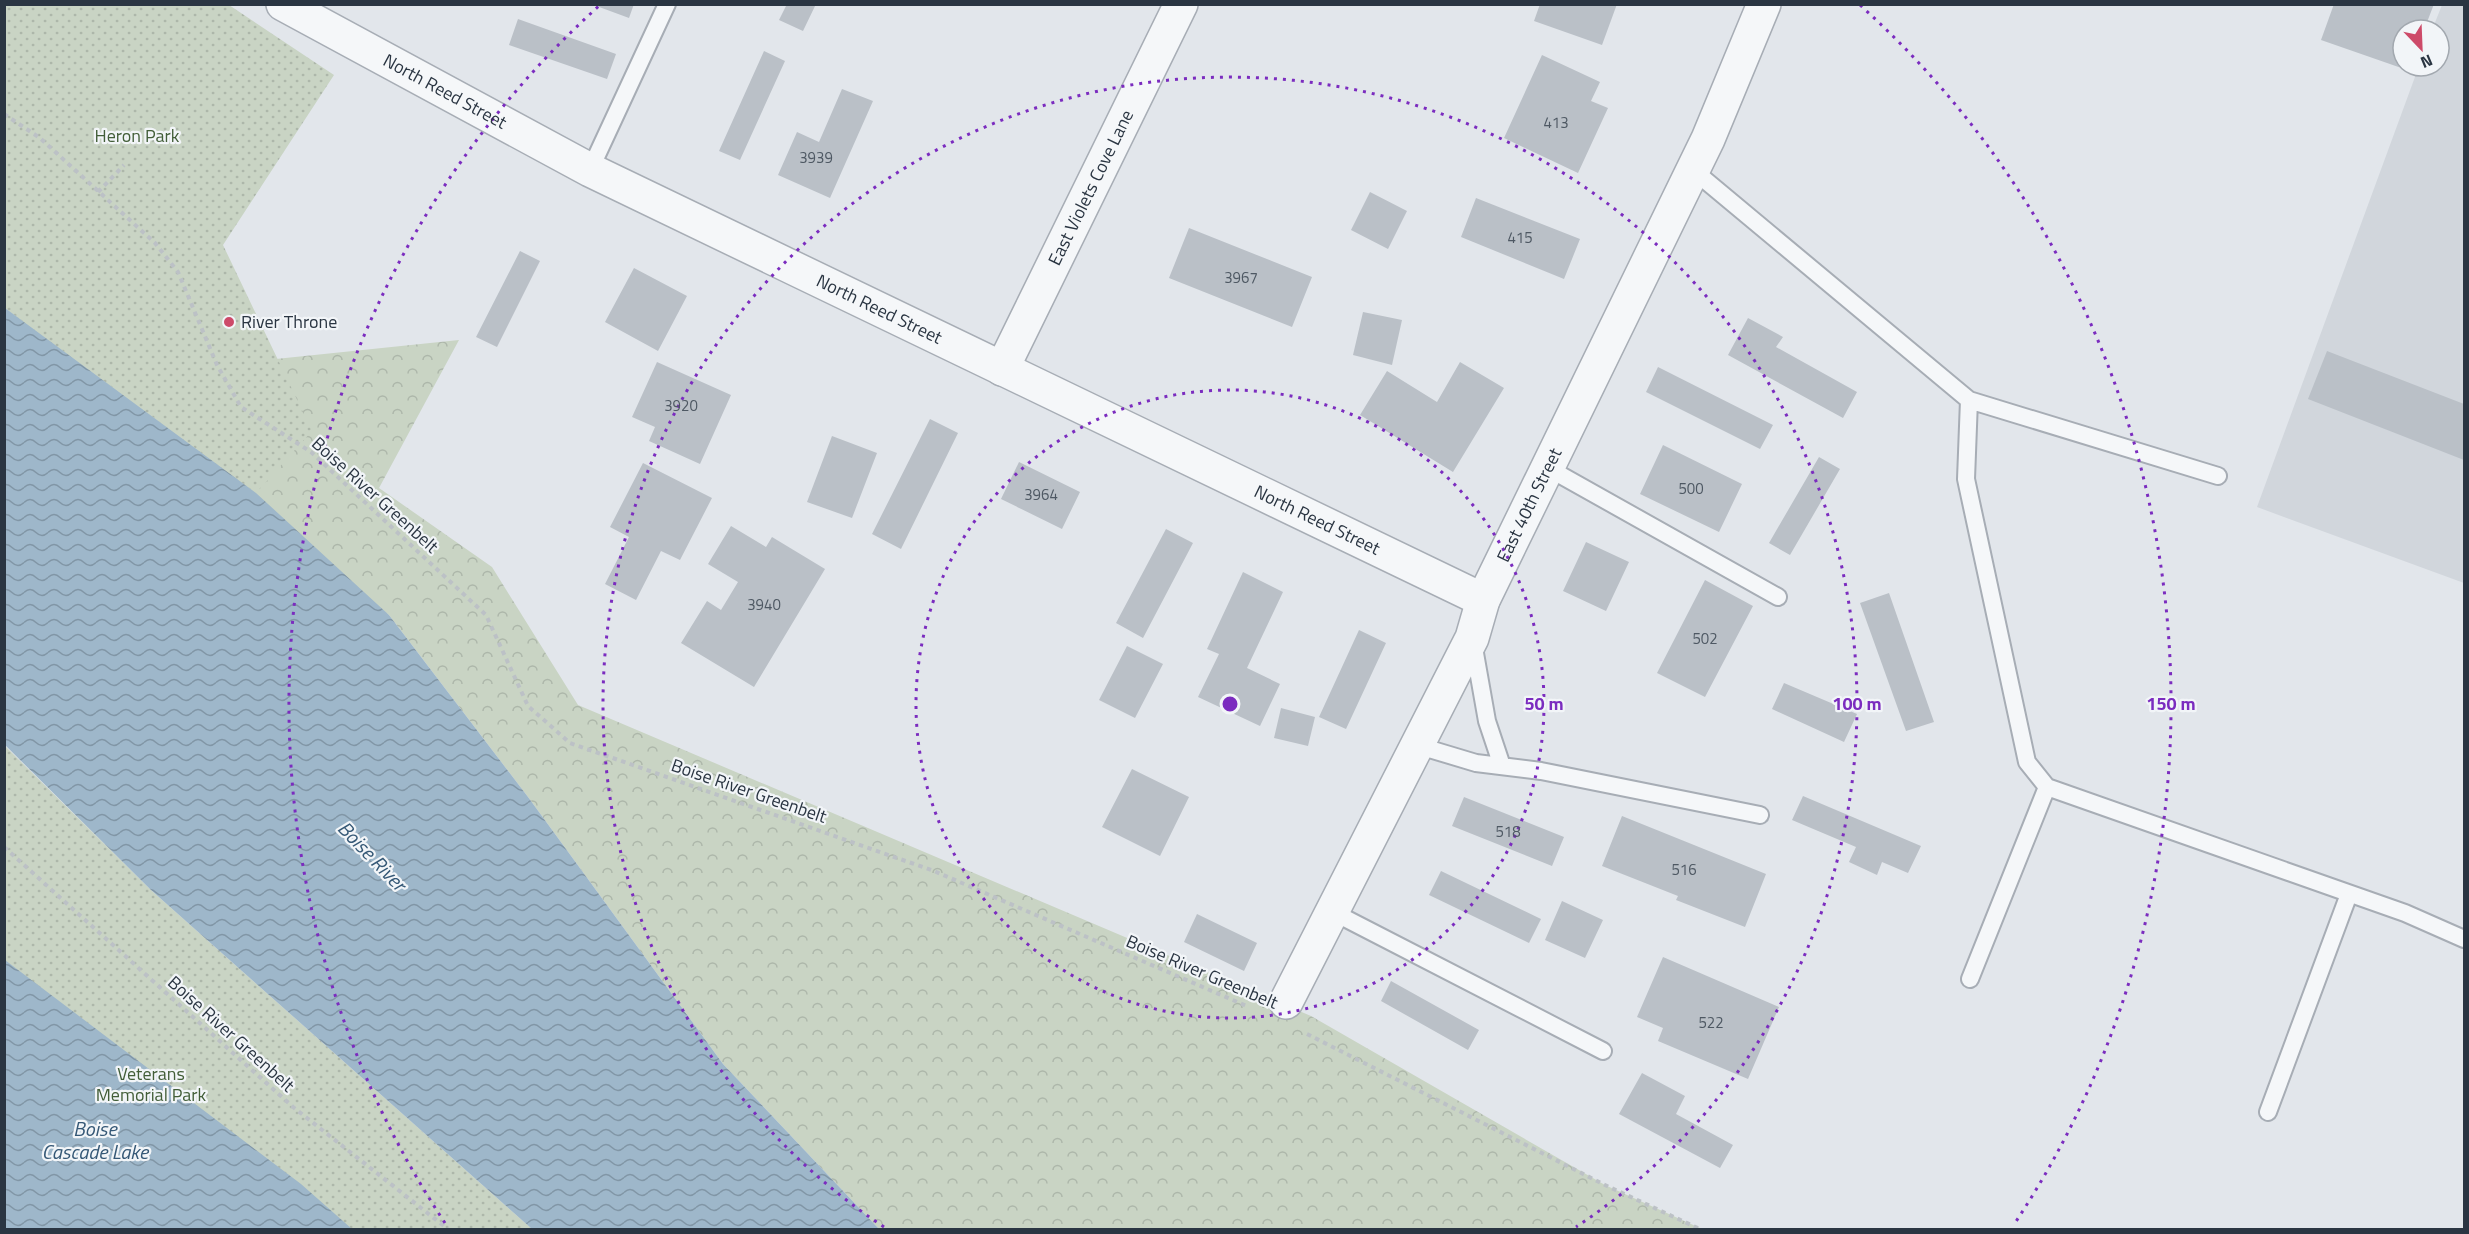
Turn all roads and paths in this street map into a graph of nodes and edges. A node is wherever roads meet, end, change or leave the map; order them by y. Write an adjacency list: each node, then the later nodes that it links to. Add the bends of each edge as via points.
1 (283, 4): 7 (street, North Reed Street)
2 (667, 4): 7 (lane)
3 (1181, 4): 10 (street, East Violets Cove Lane)
4 (1764, 4): 8 (street, East 40th Street)
5 (4, 114): 9 (path, Boise River Greenbelt, via 40,138)
6 (124, 165): 9 (path)
7 (590, 170): 10 (street, North Reed Street)
8 (1693, 170): 11 (lane); 12 (street, East 40th Street)
9 (98, 192): 26 (path, Boise River Greenbelt, via 155,243 178,272 217,365 241,406 311,452 486,615 528,706 570,743 934,871)
10 (1002, 369): 15 (street, North Reed Street)
11 (1969, 400): 13 (lane); 19 (lane, via 1966,479 2027,762)
12 (1548, 468): 14 (lane); 15 (street, East 40th Street)
13 (2218, 476)
14 (1778, 597)
15 (1483, 600): 16 (street, East 40th Street)
16 (1472, 638): 17 (street, East 40th Street); 18 (lane, via 1487,721)
17 (1416, 745): 18 (lane, via 1476,763); 23 (street, East 40th Street)
18 (1502, 766): 20 (lane)
19 (2047, 787): 22 (lane); 25 (lane)
20 (1760, 815)
21 (4, 847): 29 (path, Boise River Greenbelt, via 293,1107)
22 (2349, 894): 24 (lane); 28 (lane)
23 (1331, 911): 26 (street, East 40th Street); 27 (lane)
24 (2464, 939)
25 (1970, 979)
26 (1280, 1014): 30 (path, Boise River Greenbelt, via 1605,1185)
27 (1603, 1051)
28 (2268, 1112)
29 (449, 1230)
30 (1702, 1230)

